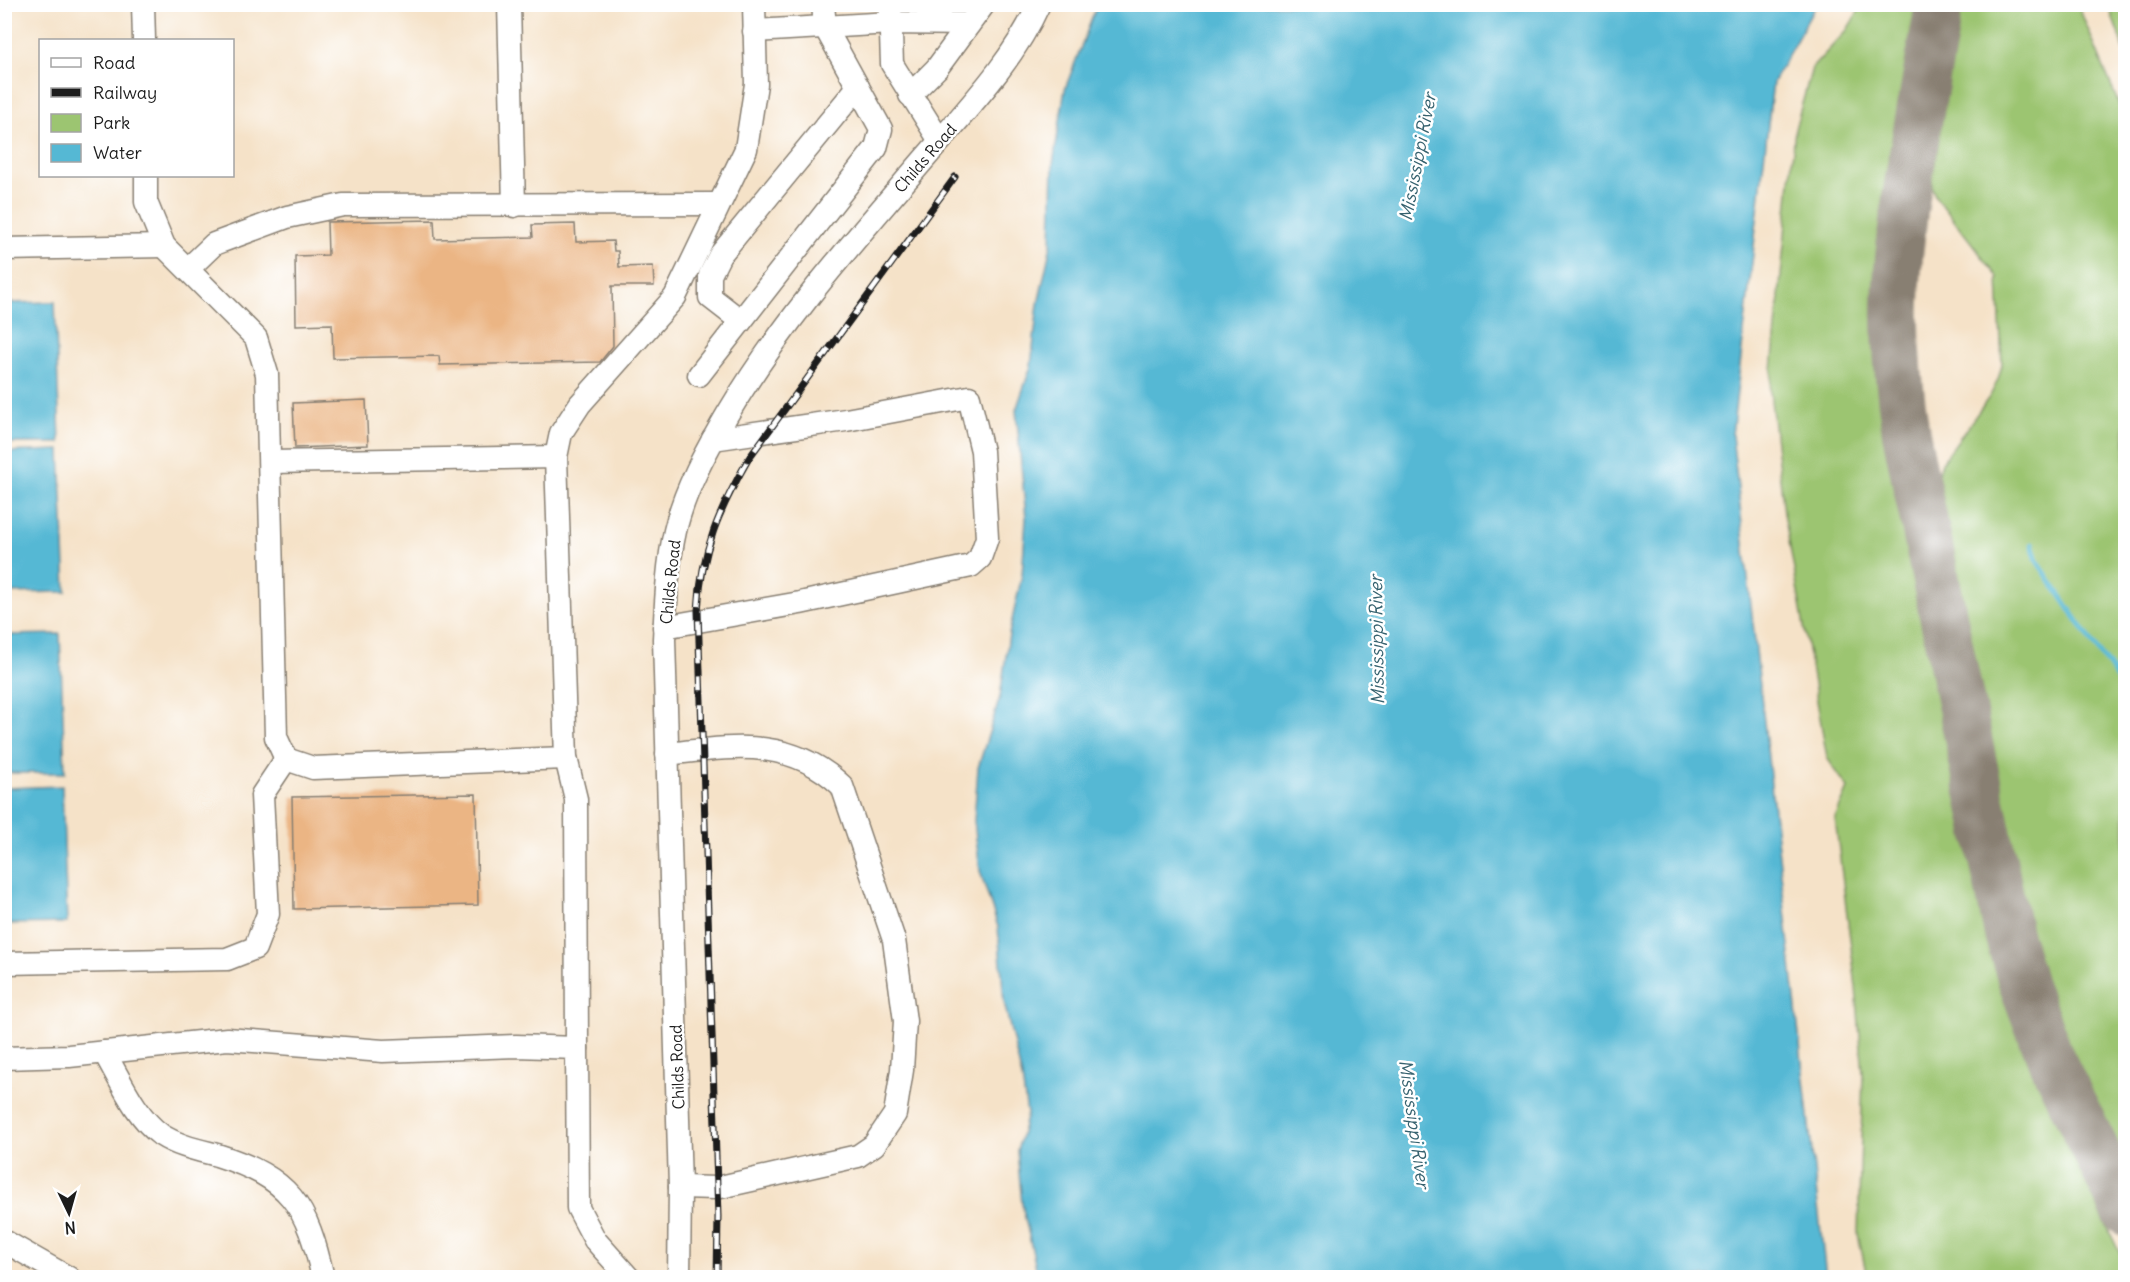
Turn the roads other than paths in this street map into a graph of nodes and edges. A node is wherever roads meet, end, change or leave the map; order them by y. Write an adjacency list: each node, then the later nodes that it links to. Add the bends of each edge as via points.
1 (143, 4): 10 (street)
2 (509, 4): 16 (street)
3 (754, 4): 9 (street)
4 (984, 4): 8 (street)
5 (1039, 4): 13 (street, Childs Road, via 1028,28 988,85)
6 (890, 14): 7 (street); 8 (street); 12 (street, via 892,64)
7 (824, 16): 9 (street); 11 (street)
8 (969, 24): 12 (street, via 937,68)
9 (754, 31): 15 (street, via 756,84 746,149)
10 (144, 39)
11 (858, 87): 19 (street, via 881,129 876,148); 22 (street, via 720,255 710,275 710,297)
12 (910, 95): 13 (street)
13 (940, 141): 21 (street, Childs Road)
14 (146, 177): 17 (street, via 146,202)
15 (719, 204): 16 (street); 25 (street, via 675,297 580,404 561,433)
16 (514, 206): 20 (street, via 343,205 287,217 214,244)
17 (164, 246): 18 (street); 20 (street)
18 (4, 249)
19 (794, 253): 21 (street); 22 (street)
20 (189, 268): 26 (street, via 256,338 267,374)
21 (824, 276): 24 (street, Childs Road, via 748,379)
22 (741, 321): 23 (street)
23 (699, 375)
24 (712, 439): 27 (street, Childs Road, via 688,490 675,530); 27 (street, via 969,397 982,451 987,538 980,558 971,566)
25 (556, 457): 26 (street); 29 (street)
26 (271, 462): 30 (street, via 276,737)
27 (664, 627): 28 (street, Childs Road)
28 (667, 754): 35 (street, Childs Road); 35 (street, via 760,748 786,752 824,769 842,786 894,940 906,1021 894,1114 874,1145 858,1156 802,1171 716,1188)
29 (566, 758): 30 (street, via 313,768); 32 (street, via 576,799)
30 (286, 759): 31 (street, via 262,795 268,914 255,948 227,959)
31 (4, 963)
32 (577, 1048): 33 (street, via 383,1051 227,1039); 39 (street, via 578,1209 595,1240)
33 (104, 1052): 34 (street); 38 (street, via 142,1116 160,1134 177,1144 254,1167 289,1193 305,1214)
34 (4, 1058)
35 (680, 1187): 40 (street, Childs Road)
36 (4, 1241): 37 (street)
37 (69, 1278)
38 (323, 1278)
39 (629, 1278)
40 (679, 1278)

